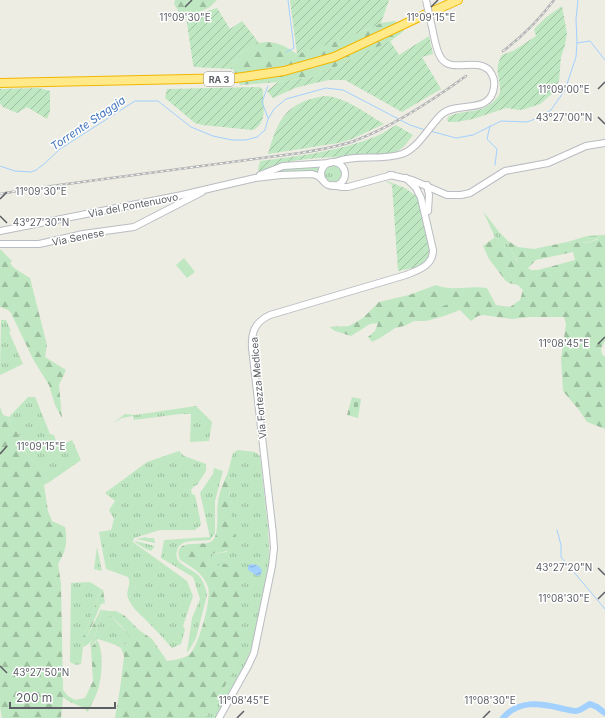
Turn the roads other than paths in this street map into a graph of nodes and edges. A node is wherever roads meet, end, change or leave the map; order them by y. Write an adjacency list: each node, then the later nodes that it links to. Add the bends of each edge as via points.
1 (426, 0): 8 (main road, bridge, via 442,59 451,65 477,64 486,68 493,77 494,90 484,103 446,111 407,152 386,157)
2 (449, 0): 4 (highway, RA 3)
3 (458, 0): 4 (highway, RA 3)
4 (428, 11): 5 (highway, RA 3, via 332,53 283,68 235,75); 6 (highway, RA 3, via 334,57 284,71 236,78)
5 (0, 79)
6 (0, 82)
7 (605, 144): 13 (main road, via 554,165); 13 (main road, via 586,146 548,163 507,170)
8 (357, 159): 9 (main road); 10 (main road, via 350,163)
9 (332, 162): 10 (main road, via 339,163); 12 (main road, via 284,166); 14 (main road, via 326,164 322,170)
10 (344, 172): 15 (main road, via 352,181); 17 (main road, via 342,182)
11 (409, 177): 15 (main road, via 390,175); 18 (main road); 19 (main road, via 449,192); 26 (main road, via 421,198)
12 (254, 178): 14 (main road, via 312,174); 16 (main road)
13 (492, 179): 19 (main road)
14 (324, 181): 17 (main road)
15 (362, 182): 17 (main road, via 345,187)
16 (218, 186): 21 (main road, Via del Pontenuovo); 23 (main road, Via Senese)
17 (332, 186)
18 (427, 187): 20 (main road); 22 (main road)
19 (475, 190): 20 (main road, via 456,196)
20 (438, 191): 22 (main road)
21 (186, 194): 23 (main road, via 188,197); 24 (main road, Via del Pontenuovo)
22 (429, 197): 26 (main road)
23 (183, 202): 25 (main road, Via Senese, via 134,227 82,234 39,244)
24 (0, 231)
25 (0, 244)
26 (433, 256): 27 (main road, Via Fortezza Medicea, via 427,265 417,270 275,313 264,318 255,327 252,338 253,351 274,537 273,560 254,653)
27 (219, 718)

